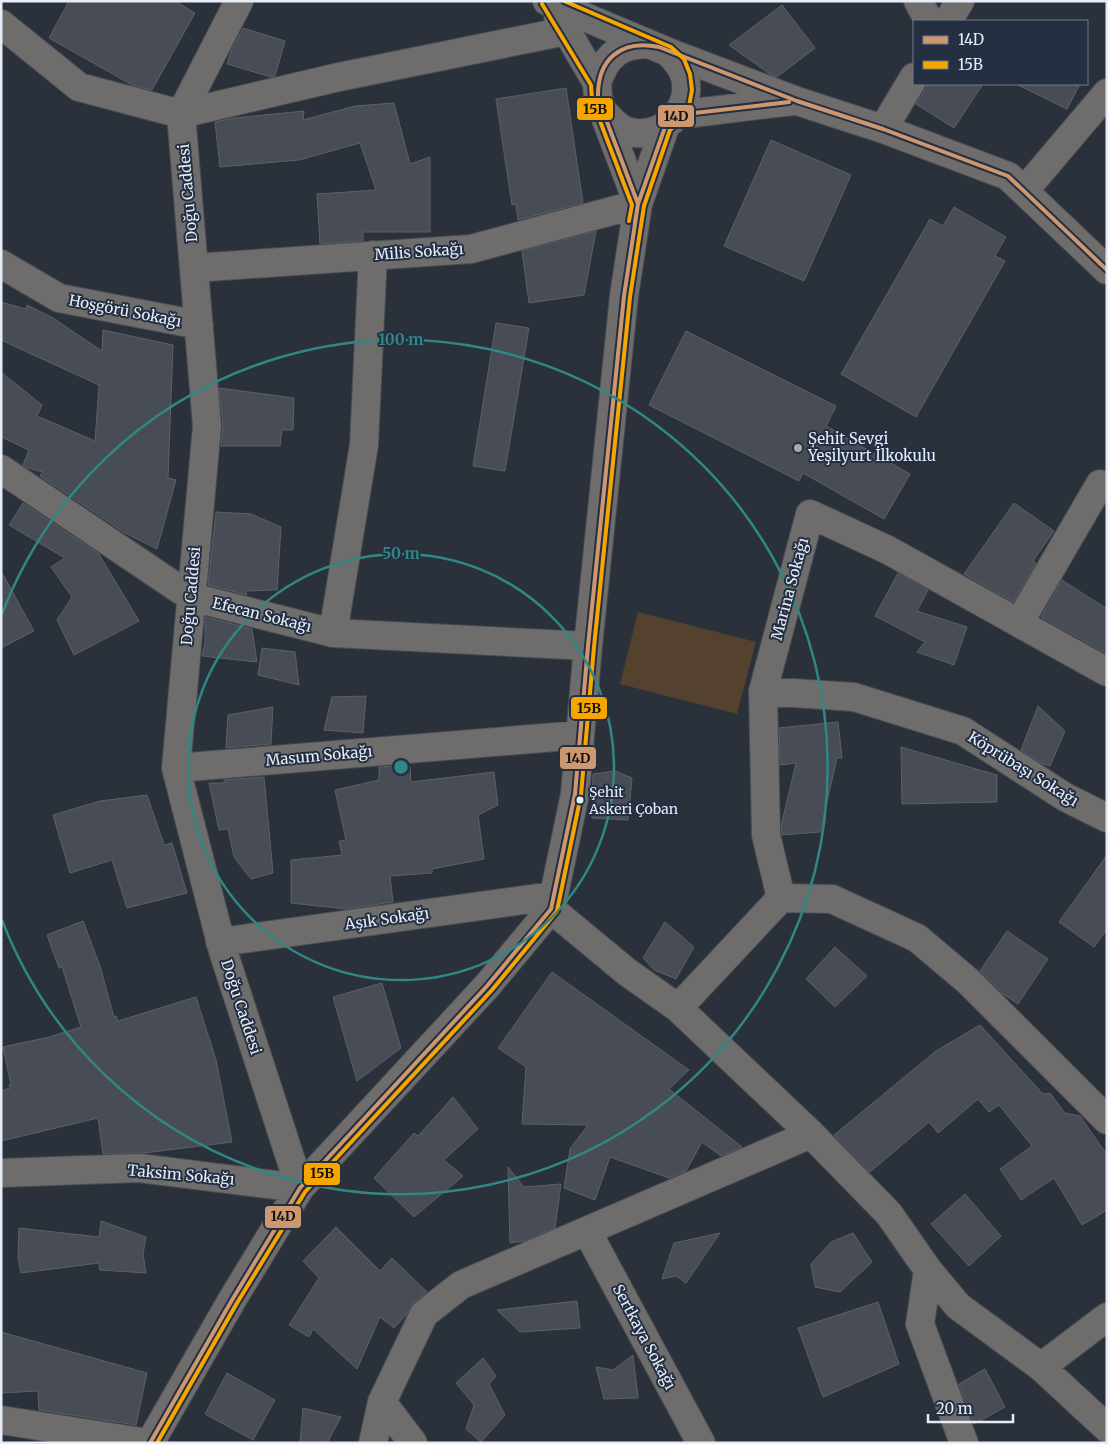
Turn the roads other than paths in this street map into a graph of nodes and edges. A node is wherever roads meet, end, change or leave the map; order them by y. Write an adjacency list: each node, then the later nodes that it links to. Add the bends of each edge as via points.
1 (918, 1): 5 (street)
2 (960, 1): 6 (street)
3 (549, 2): 8 (street); 9 (street)
4 (231, 4): 15 (street)
5 (928, 20)
6 (949, 20)
7 (1, 24): 15 (street, via 79,87)
8 (566, 31): 11 (street); 15 (street, via 339,77)
9 (659, 48): 11 (street, via 635,44 622,49 602,69); 13 (street); 16 (street, via 678,62 684,75 684,103)
10 (913, 79): 17 (street)
11 (598, 83): 14 (street, via 598,98)
12 (1107, 93): 18 (street)
13 (797, 101): 16 (street); 17 (street)
14 (604, 112): 16 (street, via 624,130 638,133 652,132); 19 (street)
15 (181, 114): 22 (street, Doğu Caddesi)
16 (671, 121): 19 (street)
17 (883, 129): 18 (street, via 1008,176)
18 (1024, 192): 23 (street)
19 (638, 204): 20 (street, Milis Sokağı, via 471,249); 30 (street, via 624,296)
20 (373, 255): 22 (street, Milis Sokağı); 29 (street, via 364,446)
21 (1, 264): 24 (street, Hoşgörü Sokağı, via 59,298)
22 (194, 268): 24 (street, Doğu Caddesi)
23 (1107, 270)
24 (199, 325): 27 (street, Doğu Caddesi, via 207,426)
25 (2, 472): 27 (street)
26 (1100, 484): 28 (street)
27 (191, 597): 29 (street, Efecan Sokağı); 34 (street, Doğu Caddesi)
28 (1019, 623): 31 (street, Marina Sokağı); 32 (street, Marina Sokağı, via 888,550 810,514)
29 (333, 632): 30 (street, Efecan Sokağı)
30 (588, 646): 33 (street)
31 (1107, 672)
32 (762, 691): 35 (street, Köprübaşı Sokağı, via 854,697 964,731 1065,797); 36 (street, Marina Sokağı, via 766,835)
33 (580, 735): 34 (street, Masum Sokağı); 37 (street, via 575,794)
34 (176, 768): 38 (street, Doğu Caddesi)
35 (1107, 818)
36 (781, 898): 39 (street); 40 (street, via 832,899 917,938 968,981)
37 (552, 903): 38 (street, Aşık Sokağı); 39 (street, via 627,972); 43 (street, via 487,986)
38 (220, 942): 43 (street, Doğu Caddesi)
39 (678, 1008): 41 (street)
40 (1107, 1120)
41 (811, 1134): 44 (street); 45 (street, via 889,1214)
42 (1, 1174): 43 (street, Taksim Sokağı, via 139,1168)
43 (300, 1188): 51 (street)
44 (587, 1231): 48 (street, via 461,1285 424,1314); 54 (street, Sertkaya Sokağı)
45 (928, 1270): 47 (street, via 958,1306); 55 (street, via 920,1324)
46 (1107, 1317): 47 (street)
47 (1041, 1367): 50 (street)
48 (382, 1402): 52 (street); 53 (street)
49 (1, 1420): 51 (street)
50 (1107, 1428)
51 (149, 1443)
52 (373, 1443)
53 (413, 1443)
54 (701, 1443)
55 (964, 1443)

